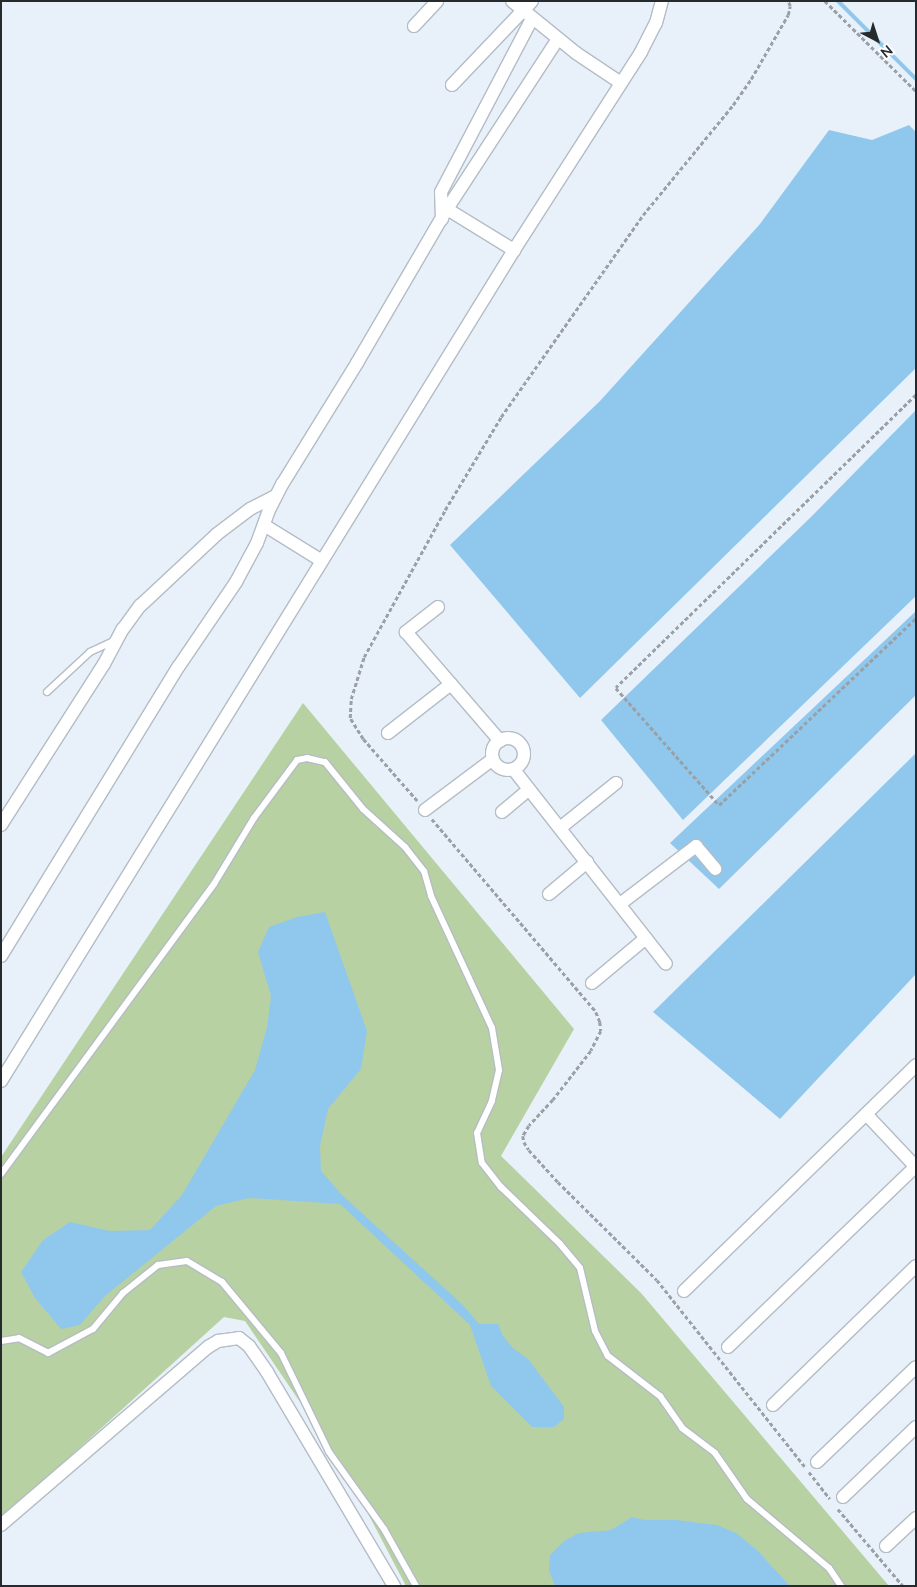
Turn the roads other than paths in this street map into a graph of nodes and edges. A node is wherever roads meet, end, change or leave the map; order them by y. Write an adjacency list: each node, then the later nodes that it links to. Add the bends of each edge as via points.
1 (437, 1): 5 (street)
2 (512, 1): 4 (street)
3 (662, 1): 7 (street, via 656,23)
4 (529, 10): 6 (street); 8 (street); 9 (street, via 441,192)
5 (414, 26)
6 (558, 38): 7 (street); 9 (street)
7 (621, 83): 10 (street)
8 (452, 86)
9 (445, 214): 10 (street); 11 (street)
10 (514, 250): 13 (street)
11 (276, 496): 12 (street); 15 (street, via 250,509 217,534 156,588)
12 (264, 525): 13 (street); 33 (street, via 236,582 179,666)
13 (322, 561): 37 (street)
14 (438, 607): 16 (street, via 406,632)
15 (117, 640): 17 (lane, via 90,652); 26 (street)
16 (451, 684): 18 (street); 19 (street)
17 (47, 692)
18 (388, 733)
19 (500, 741): 20 (street, via 493,749); 21 (street, via 510,738 523,748 522,763)
20 (493, 759): 21 (street, via 499,768); 24 (street)
21 (514, 770): 23 (street)
22 (616, 784): 27 (street)
23 (529, 789): 25 (street); 27 (street)
24 (424, 810)
25 (502, 812)
26 (1, 825)
27 (560, 828): 28 (street)
28 (587, 862): 30 (street); 31 (street)
29 (715, 869): 31 (street, via 696,846)
30 (549, 894)
31 (620, 904): 32 (street)
32 (646, 938): 34 (street); 35 (street)
33 (1, 956)
34 (666, 964)
35 (592, 983)
36 (916, 1065): 38 (street)
37 (1, 1081)
38 (866, 1114): 39 (street); 42 (street)
39 (916, 1167): 44 (street)
40 (1, 1174): 55 (lane, via 214,884 254,818 297,760 307,758 325,762 363,809 405,847 424,871 431,896 492,1028 499,1070 492,1101 477,1133 482,1163 580,1268 596,1331 608,1356 660,1396 682,1428 715,1453 747,1499 829,1568)
41 (916, 1266): 46 (street)
42 (684, 1290)
43 (1, 1341): 54 (lane, via 19,1338 48,1353 94,1329 124,1293 158,1265 187,1261 222,1282 281,1353 329,1452 384,1529)
44 (728, 1347)
45 (916, 1367): 48 (street)
46 (772, 1405)
47 (916, 1427): 49 (street)
48 (818, 1462)
49 (843, 1497)
50 (916, 1518): 52 (street)
51 (1, 1525): 53 (street, via 208,1347 218,1341 240,1338 267,1372)
52 (886, 1546)
53 (394, 1586)
54 (416, 1586)
55 (841, 1586)

